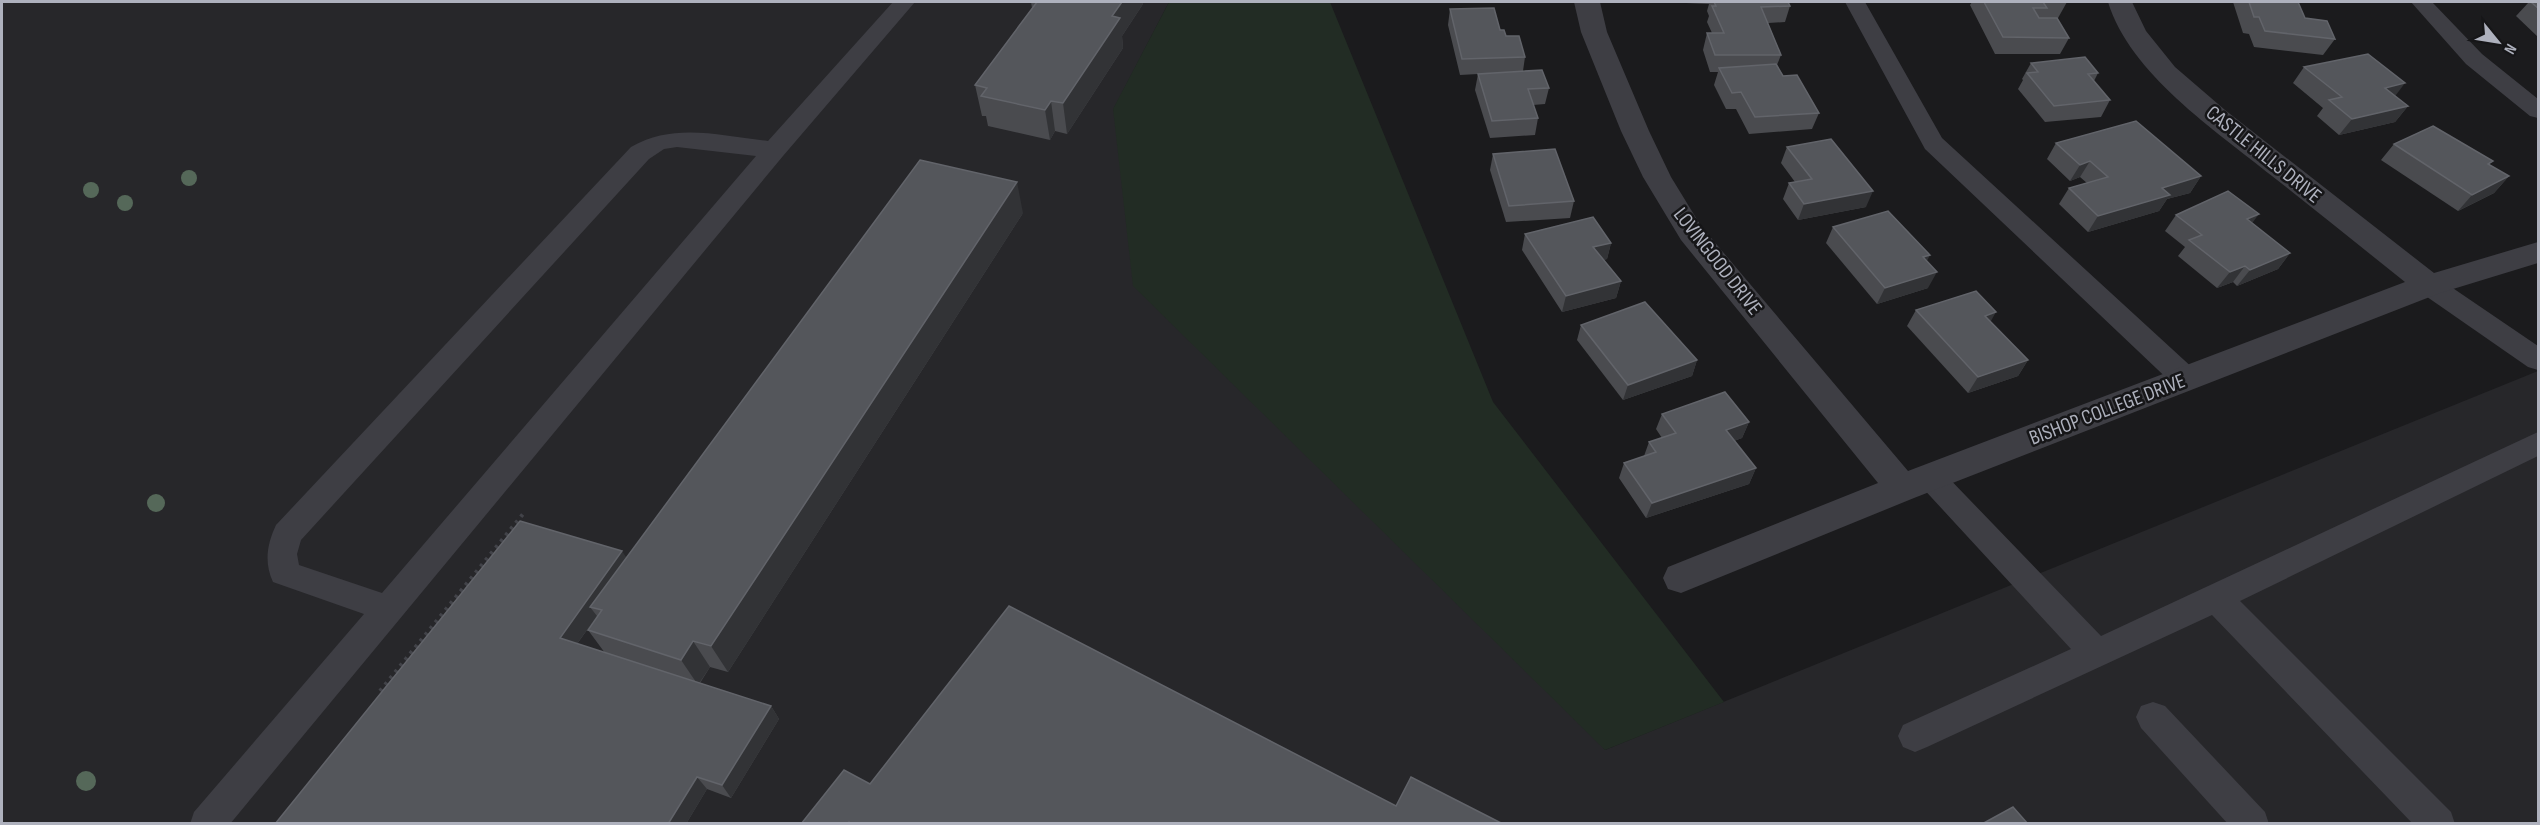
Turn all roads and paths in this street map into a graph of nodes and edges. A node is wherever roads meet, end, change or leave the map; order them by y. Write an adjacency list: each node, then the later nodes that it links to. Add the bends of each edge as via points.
1 (904, 2): 7 (lane)
2 (1587, 2): 13 (street, LOVINGOOD DRIVE, via 1593,32 1635,130 1657,177 1691,233)
3 (1855, 2): 11 (lane, via 1933,143)
4 (2120, 2): 9 (street, CASTLE HILLS DRIVE, via 2134,33 2166,73)
5 (2421, 2): 6 (lane, via 2474,59)
6 (2538, 111)
7 (774, 150): 16 (lane); 16 (lane, via 677,139 657,143 640,153 287,534 282,554 284,573)
8 (2538, 253): 9 (street, BISHOP COLLEGE DRIVE)
9 (2429, 285): 10 (lane); 11 (street, BISHOP COLLEGE DRIVE)
10 (2538, 360)
11 (2186, 379): 13 (street, BISHOP COLLEGE DRIVE)
12 (2538, 443): 15 (lane)
13 (1916, 482): 14 (street, BISHOP COLLEGE DRIVE); 17 (lane)
14 (1681, 578)
15 (2216, 598): 17 (lane); 22 (lane)
16 (388, 609): 20 (lane)
17 (2096, 653): 19 (lane)
18 (2153, 717): 21 (lane)
19 (1915, 736)
20 (207, 824)
21 (2252, 824)
22 (2438, 824)

